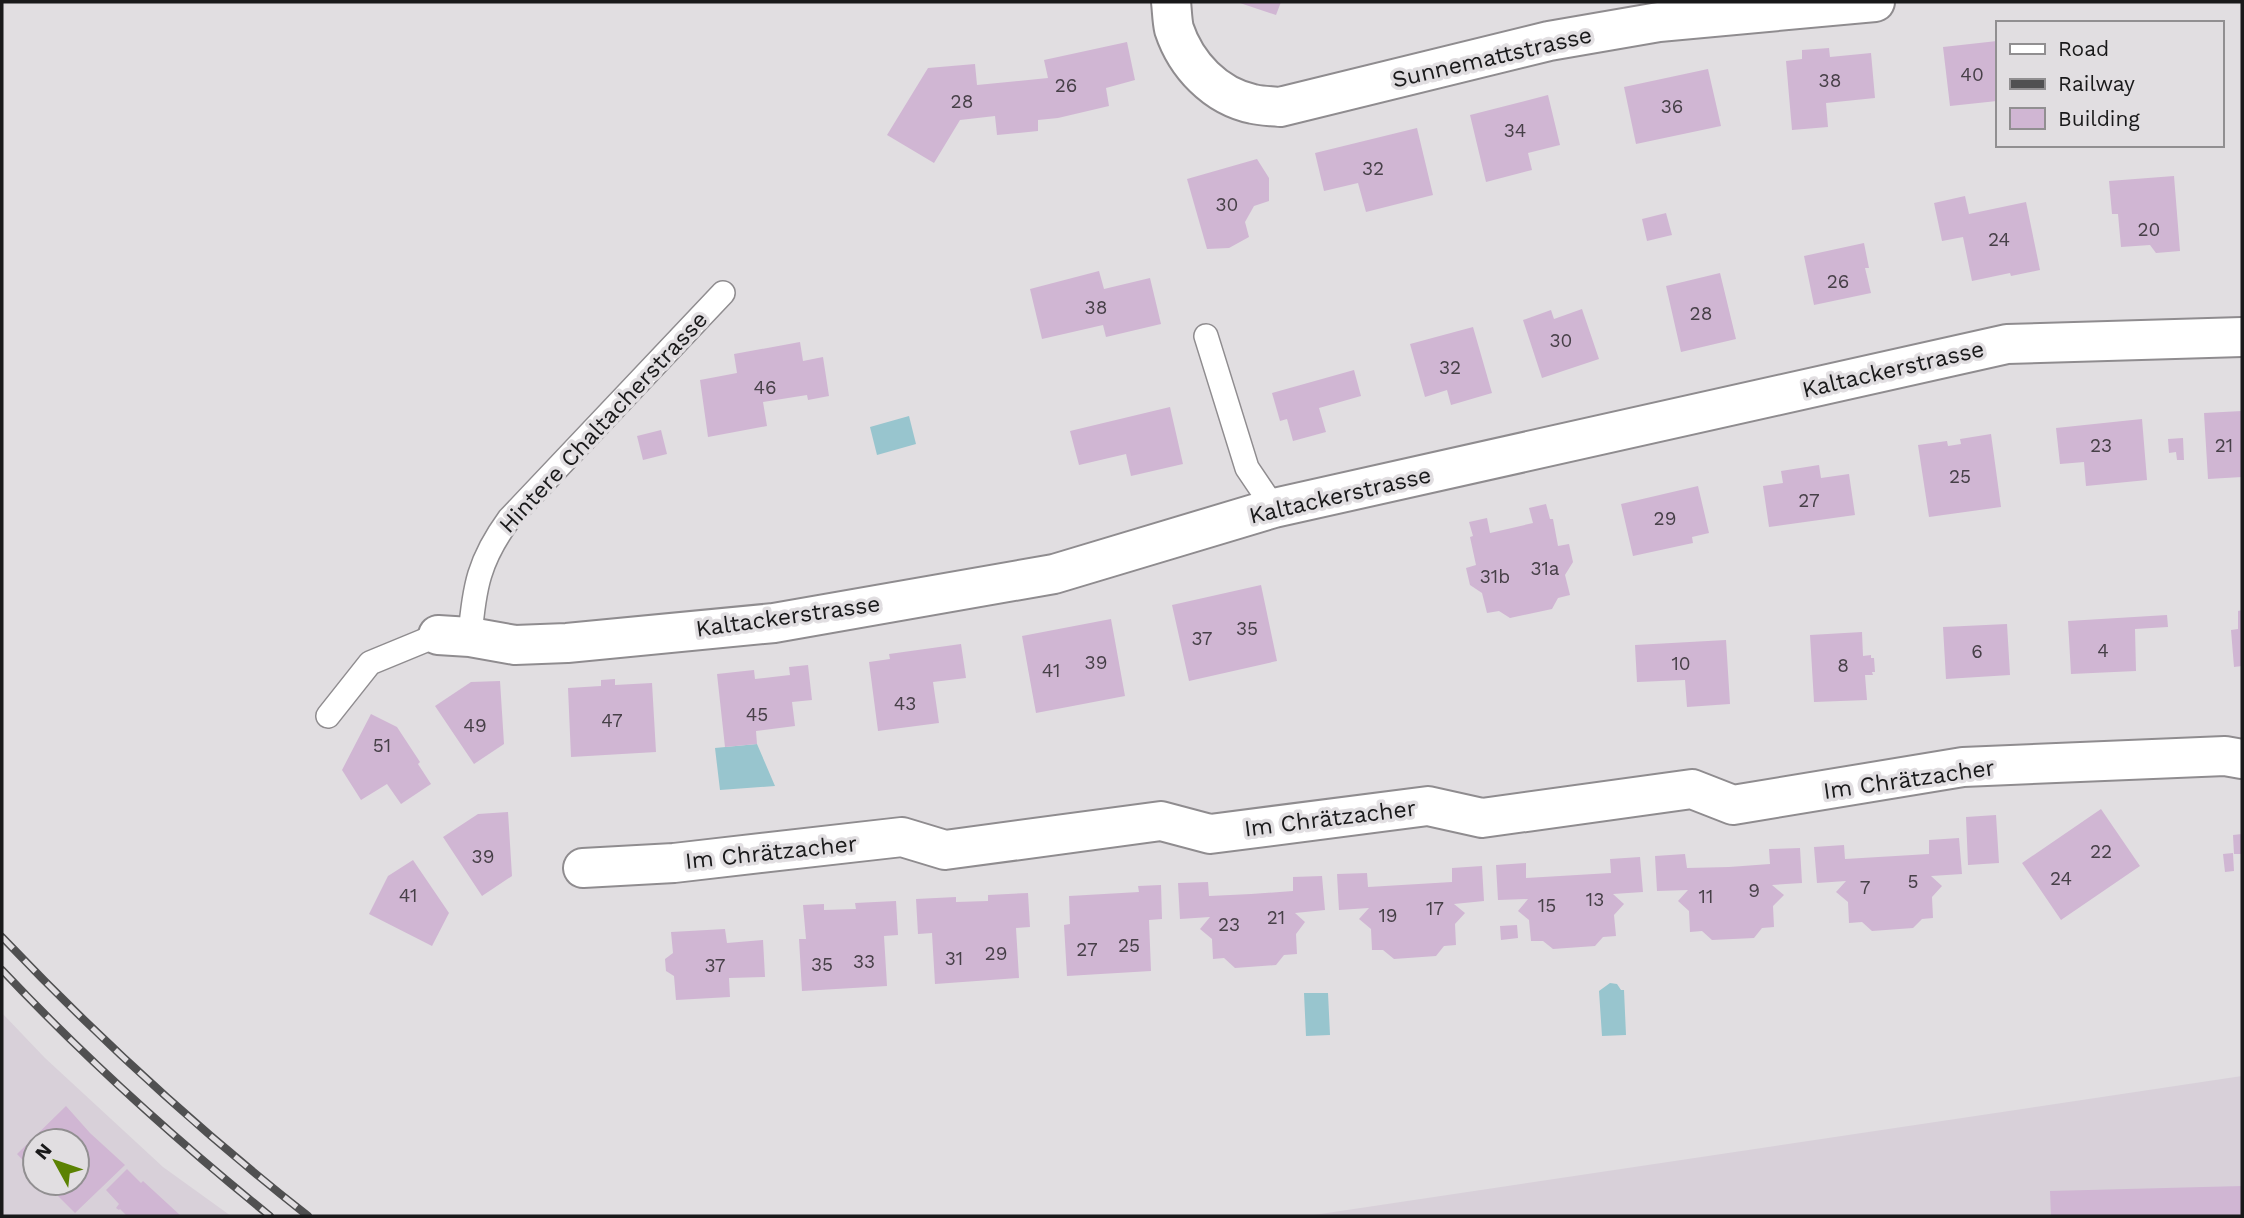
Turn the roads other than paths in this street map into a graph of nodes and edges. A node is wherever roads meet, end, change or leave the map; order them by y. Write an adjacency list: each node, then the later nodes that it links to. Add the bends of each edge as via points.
1 (1171, 2): 2 (street, Sunnemattstrasse, via 1174,27 1187,58 1205,79 1227,95 1280,107 1563,38 1658,22)
2 (1875, 2)
3 (723, 293): 7 (lane, Hintere Chaltacherstrasse, via 509,519 493,541 474,597)
4 (1206, 336): 6 (lane, via 1247,468)
5 (2242, 337): 6 (street, Kaltackerstrasse, via 2007,344)
6 (1275, 508): 7 (street, Kaltackerstrasse, via 1054,574 774,623 567,643 515,645)
7 (454, 636): 8 (lane, via 370,663)
8 (328, 716)
9 (2242, 759): 10 (street, Im Chrätzacher, via 1962,767 1733,805 1692,789 1482,818 1429,806 1210,834 1161,821 945,850 902,837 674,863)
10 (583, 868)

